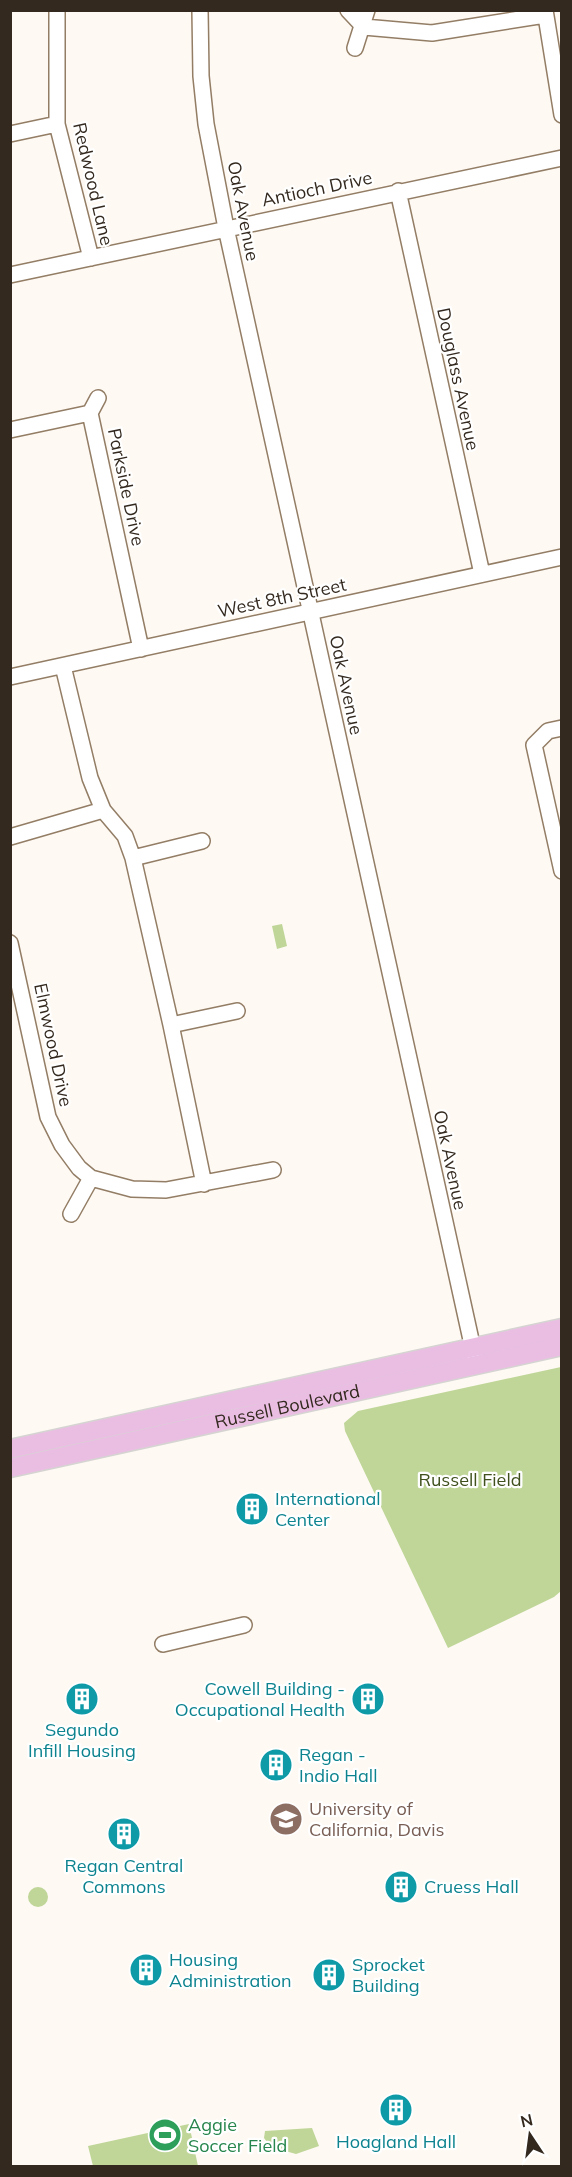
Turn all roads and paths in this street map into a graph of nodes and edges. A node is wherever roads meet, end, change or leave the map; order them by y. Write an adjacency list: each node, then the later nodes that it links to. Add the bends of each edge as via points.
1 (57, 10): 9 (street, Redwood Lane)
2 (200, 10): 13 (street, Oak Avenue, via 206,124)
3 (348, 10): 6 (street)
4 (367, 10): 6 (street)
5 (545, 13): 6 (street, via 432,33); 8 (street)
6 (364, 27): 7 (street)
7 (355, 48)
8 (561, 115)
9 (57, 124): 10 (street); 14 (street, Redwood Lane)
10 (10, 134)
11 (561, 158): 12 (street, Antioch Drive)
12 (398, 191): 13 (street, Antioch Drive); 20 (street, Douglass Avenue)
13 (226, 228): 14 (street, Antioch Drive); 21 (street, Oak Avenue)
14 (91, 258): 15 (street, Antioch Drive)
15 (10, 275)
16 (98, 398): 17 (street)
17 (90, 413): 18 (street, Parkside Drive); 22 (street, Parkside Drive)
18 (10, 430)
19 (561, 557): 20 (street, West 8th Street)
20 (482, 574): 21 (street, West 8th Street)
21 (311, 612): 22 (street, West 8th Street); 40 (street, Oak Avenue)
22 (141, 649): 23 (street, West 8th Street)
23 (63, 666): 24 (street, West 8th Street); 26 (street, via 90,778)
24 (10, 677)
25 (561, 728): 30 (street, via 548,731 534,745)
26 (103, 810): 27 (street); 29 (street, via 125,836)
27 (10, 837)
28 (202, 841): 29 (street)
29 (133, 858): 33 (street)
30 (561, 871)
31 (10, 943): 35 (street, Elmwood Drive, via 48,1117 62,1145)
32 (237, 1011): 33 (street)
33 (171, 1024): 36 (street)
34 (273, 1170): 36 (street)
35 (91, 1178): 36 (street, via 132,1189 166,1190); 37 (street)
36 (204, 1184)
37 (71, 1214)
38 (561, 1328): 40 (main road, Russell Boulevard)
39 (561, 1346): 40 (main road, Russell Boulevard)
40 (475, 1356): 41 (main road, Russell Boulevard); 42 (main road, Russell Boulevard)
41 (358, 1373): 42 (main road, via 355,1382 329,1389); 43 (main road, Russell Boulevard)
42 (324, 1399): 44 (main road, Russell Boulevard)
43 (10, 1449)
44 (10, 1467)
45 (244, 1625): 46 (street)
46 (163, 1644)

